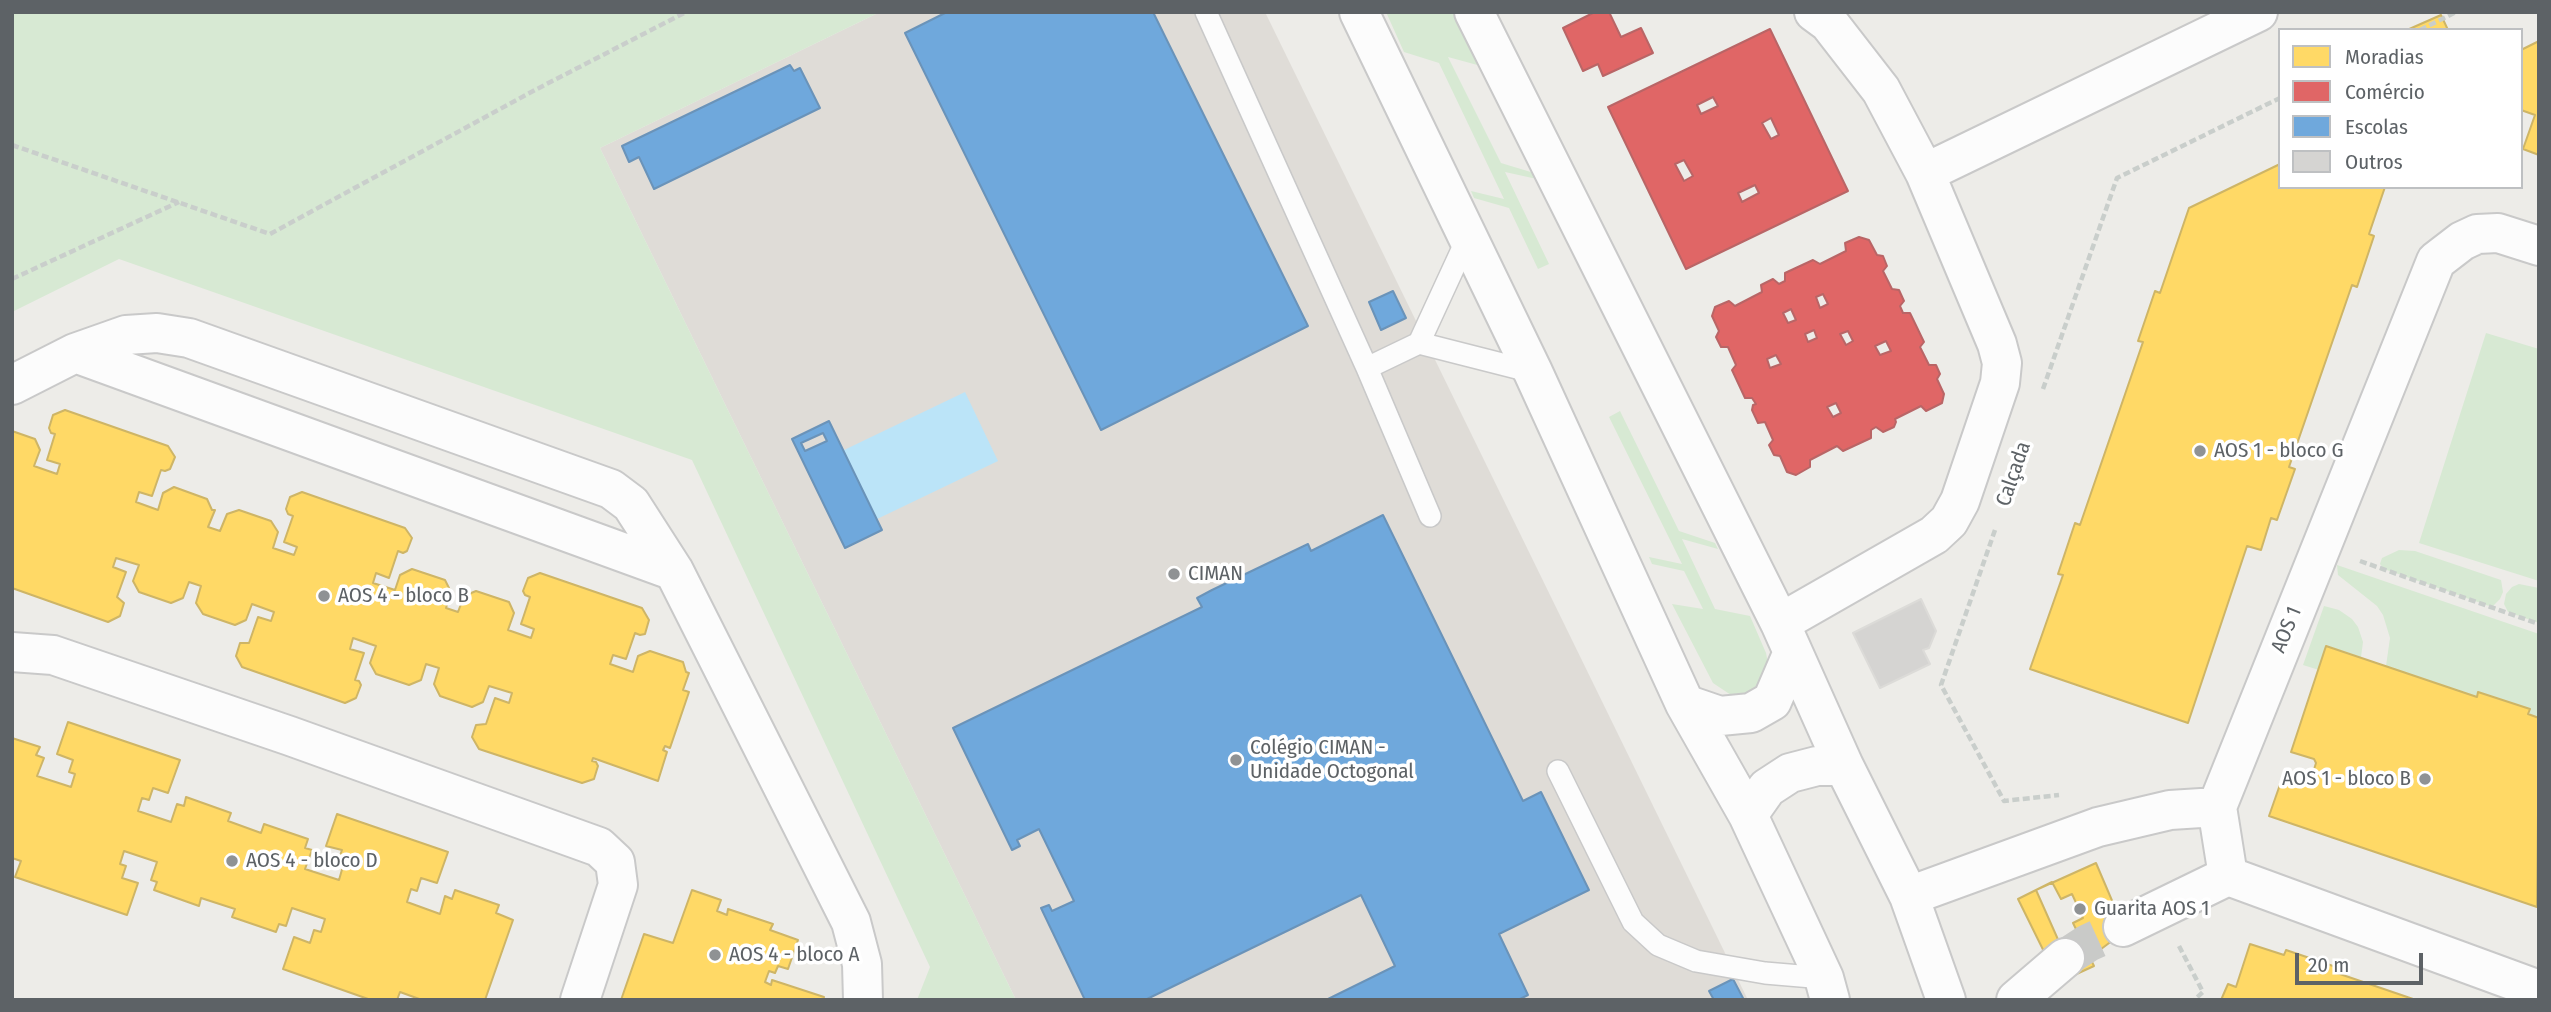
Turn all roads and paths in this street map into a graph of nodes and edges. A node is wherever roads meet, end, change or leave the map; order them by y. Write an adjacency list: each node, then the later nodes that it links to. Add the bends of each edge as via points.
1 (686, 12): 12 (path, via 270,234)
2 (1206, 12): 18 (lane)
3 (1359, 12): 13 (street)
4 (1474, 12): 27 (street)
5 (1814, 12): 11 (street, via 1829,23 1881,90)
6 (2258, 12): 11 (street)
7 (2456, 12): 8 (path)
8 (2424, 28)
9 (2278, 99): 21 (path, via 2117,177)
10 (12, 145): 12 (path)
11 (1926, 173): 27 (street, via 1997,344 2002,363 2000,383 1949,521)
12 (179, 202): 15 (path)
13 (1467, 239): 16 (lane); 19 (street)
14 (2539, 246): 24 (street, AOS 1, via 2498,233 2477,234 2436,261)
15 (12, 279)
16 (1419, 343): 18 (lane); 19 (lane)
17 (75, 353): 20 (street); 25 (street); 25 (street, via 126,335 189,338 611,489 631,504)
18 (1367, 368): 22 (lane)
19 (1533, 372): 29 (street)
20 (12, 384)
21 (2040, 398)
22 (1430, 516)
23 (1995, 528): 32 (path, Calçada, via 1941,685 2004,802)
24 (2319, 547): 26 (path); 33 (street, AOS 1)
25 (674, 571): 42 (street, via 851,922 862,964)
26 (2539, 624)
27 (1786, 638): 29 (street, via 1772,701 1751,713 1720,716); 30 (street)
28 (12, 652): 41 (street, via 53,655 599,847 615,862 618,885)
29 (1685, 704): 34 (street)
30 (1844, 766): 34 (street, via 1790,773 1767,788); 36 (street)
31 (1558, 771): 39 (lane, via 1633,922 1658,945 1696,961)
32 (2069, 793)
33 (2217, 807): 35 (street); 36 (street, via 2170,810 2098,827)
34 (1748, 815): 39 (street)
35 (2228, 876): 37 (street); 40 (street)
36 (1909, 896): 43 (street)
37 (2123, 927)
38 (2065, 958): 44 (street)
39 (1827, 989)
40 (2539, 990)
41 (580, 1000)
42 (863, 1000)
43 (1946, 1000)
44 (2016, 1000)

